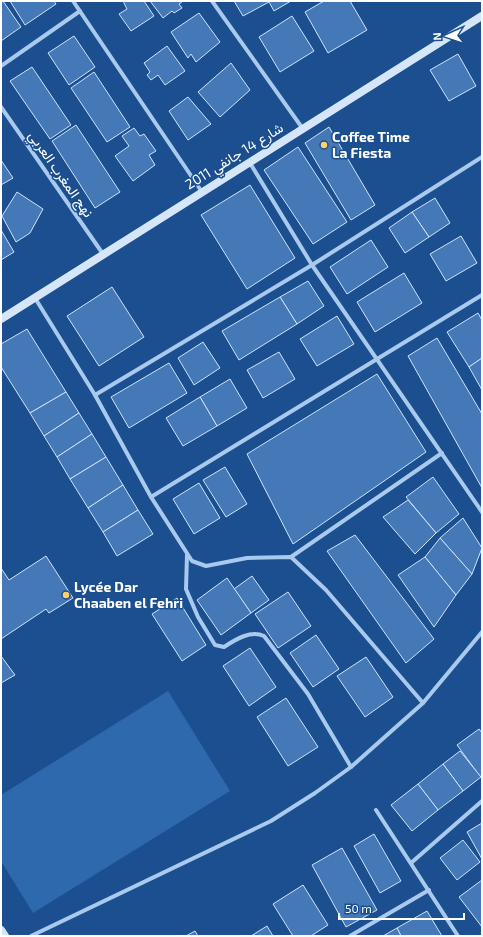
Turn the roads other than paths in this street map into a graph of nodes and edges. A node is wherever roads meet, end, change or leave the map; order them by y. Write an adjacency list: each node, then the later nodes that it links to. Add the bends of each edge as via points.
1 (73, 1): 3 (street)
2 (212, 1): 7 (street)
3 (80, 11): 5 (street); 10 (street)
4 (482, 16): 7 (street, شارع 14 جانفي 2011)
5 (1, 66)
6 (1, 107): 11 (street, نهج المغرب العربي)
7 (303, 129): 9 (street, شارع 14 جانفي 2011)
8 (482, 156): 12 (street)
9 (250, 163): 10 (street, شارع 14 جانفي 2011); 12 (street)
10 (202, 192): 11 (street, شارع 14 جانفي 2011)
11 (103, 254): 14 (street, شارع 14 جانفي 2011)
12 (312, 265): 16 (street); 17 (street)
13 (481, 297): 16 (street)
14 (35, 298): 15 (street, شارع 14 جانفي 2011); 17 (street)
15 (1, 319)
16 (377, 358): 18 (street); 19 (street)
17 (95, 395): 19 (street)
18 (442, 453): 20 (street); 22 (street)
19 (151, 497): 21 (street)
20 (482, 512)
21 (186, 555): 22 (street, via 198,565 206,566 247,558); 25 (street, via 186,589 198,617 215,645 224,646 256,633 264,636 308,694)
22 (291, 557): 24 (street, via 326,590)
23 (482, 632): 24 (street)
24 (423, 703): 25 (street)
25 (351, 767): 32 (street, via 271,821)
26 (482, 801): 28 (street)
27 (376, 810): 28 (street)
28 (411, 863): 29 (street)
29 (429, 890): 33 (street); 34 (street)
30 (1, 930): 31 (street)
31 (4, 936)
32 (31, 936)
33 (350, 936)
34 (458, 936)

